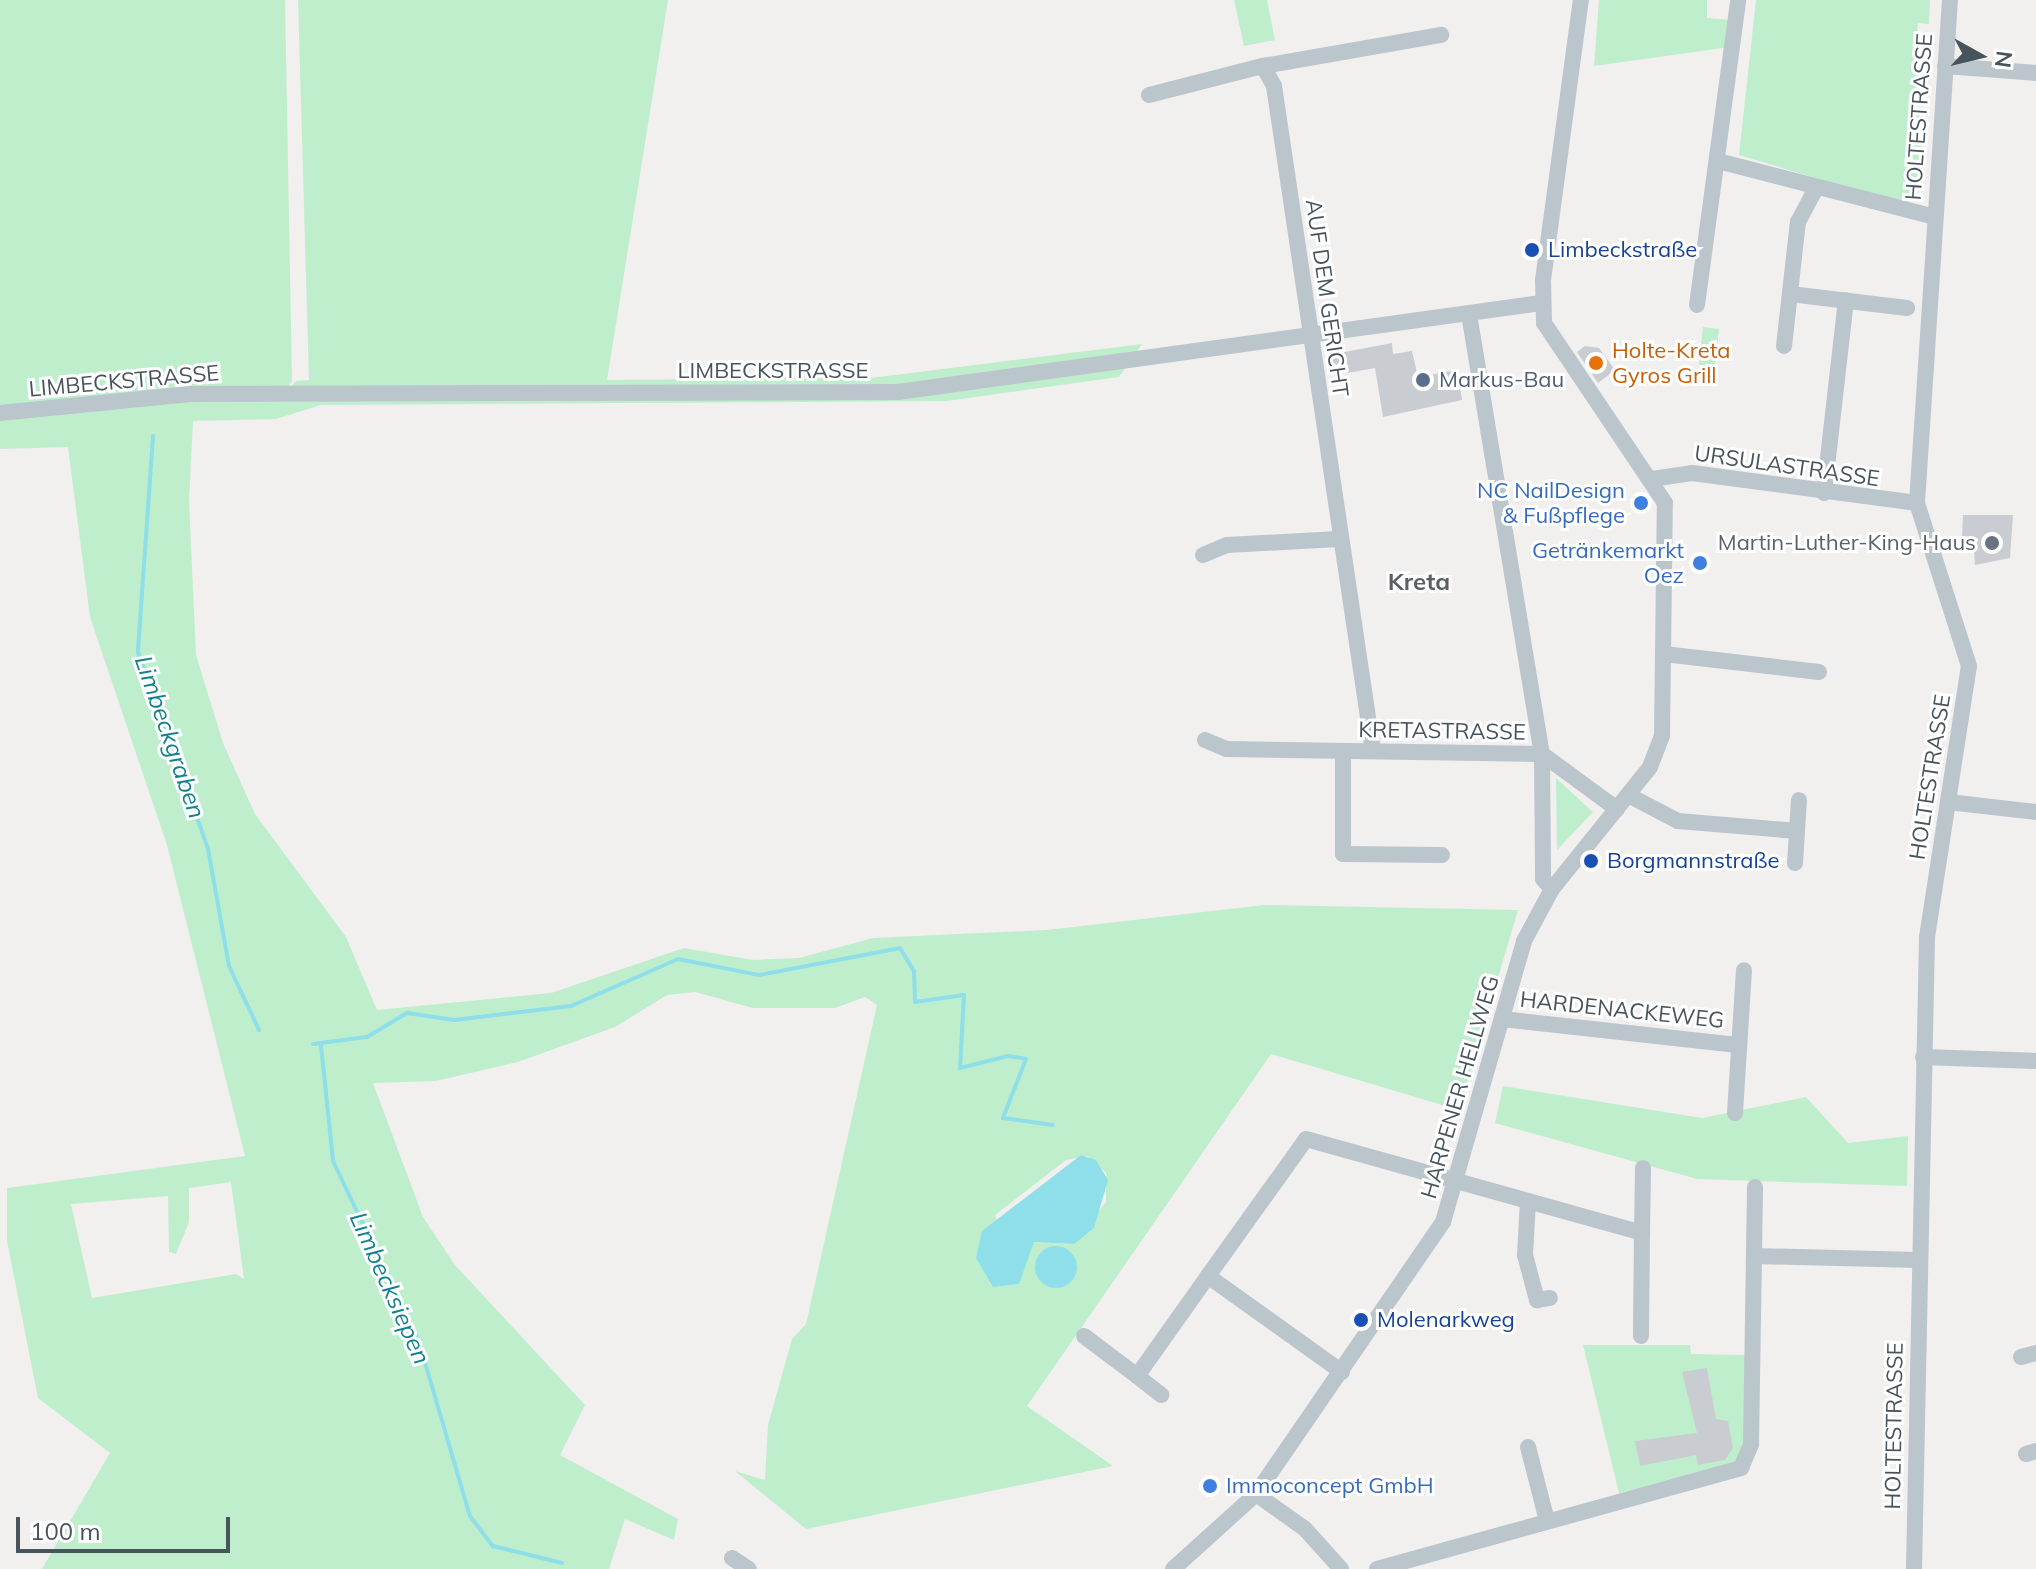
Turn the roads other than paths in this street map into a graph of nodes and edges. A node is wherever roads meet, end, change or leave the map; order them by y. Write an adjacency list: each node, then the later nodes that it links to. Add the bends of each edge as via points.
1 (1581, 0): 14 (street, HARPENER HELLWEG)
2 (1738, 0): 9 (street)
3 (1950, 0): 6 (street, HOLTESTRASSE)
4 (1441, 35): 5 (street)
5 (1263, 66): 8 (street); 18 (street, AUF DEM GERICHT, via 1274,86)
6 (1945, 66): 7 (street); 11 (street, HOLTESTRASSE)
7 (2036, 73)
8 (1149, 95)
9 (1718, 161): 10 (street); 15 (street)
10 (1815, 190): 11 (street); 12 (street, via 1798,222)
11 (1934, 217): 23 (street, HOLTESTRASSE)
12 (1790, 294): 13 (street); 19 (street)
13 (1846, 300): 16 (street); 22 (street)
14 (1541, 303): 17 (street, LIMBECKSTRASSE); 21 (street, HARPENER HELLWEG, via 1549,340)
15 (1697, 305)
16 (1907, 308)
17 (1469, 314): 18 (street, LIMBECKSTRASSE); 31 (street)
18 (1311, 338): 20 (street, LIMBECKSTRASSE, via 898,392 190,394); 24 (street, AUF DEM GERICHT)
19 (1784, 346)
20 (0, 413)
21 (1652, 479): 22 (street, URSULASTRASSE, via 1692,473); 26 (street, HARPENER HELLWEG, via 1669,533)
22 (1824, 493): 23 (street, URSULASTRASSE)
23 (1917, 503): 34 (street, HOLTESTRASSE, via 1968,651)
24 (1339, 539): 25 (street, via 1227,545); 30 (street, AUF DEM GERICHT)
25 (1203, 555)
26 (1664, 654): 27 (street); 33 (street, HARPENER HELLWEG, via 1662,736)
27 (1819, 672)
28 (1205, 740): 29 (street, KRETASTRASSE, via 1226,749)
29 (1343, 751): 30 (street, KRETASTRASSE); 37 (street, KRETASTRASSE, via 1343,854)
30 (1373, 751): 31 (street, KRETASTRASSE)
31 (1542, 754): 33 (street, KRETASTRASSE); 39 (street, via 1543,879)
32 (1799, 800): 36 (street)
33 (1623, 802): 36 (street, via 1678,821); 39 (street, HARPENER HELLWEG)
34 (1948, 802): 35 (street); 43 (street, HOLTESTRASSE, via 1927,937)
35 (2036, 812)
36 (1797, 831): 38 (street)
37 (1442, 855)
38 (1795, 863)
39 (1552, 889): 41 (street, HARPENER HELLWEG, via 1524,941)
40 (1744, 970): 42 (street, HARDENACKEWEG)
41 (1502, 1019): 42 (street, HARDENACKEWEG); 47 (street, HARPENER HELLWEG)
42 (1738, 1045): 45 (street, HARDENACKEWEG)
43 (1923, 1057): 44 (street); 52 (street, HOLTESTRASSE)
44 (2036, 1061)
45 (1735, 1113)
46 (1643, 1168): 50 (street)
47 (1458, 1181): 49 (street); 53 (street, via 1306,1139); 57 (street, HARPENER HELLWEG, via 1443,1222)
48 (1755, 1187): 51 (street)
49 (1528, 1201): 50 (street); 54 (street, via 1525,1255 1537,1300)
50 (1642, 1233): 56 (street)
51 (1754, 1256): 52 (street); 62 (street, via 1749,1457 1729,1474)
52 (1918, 1260): 68 (street, HOLTESTRASSE)
53 (1208, 1276): 57 (street); 58 (street)
54 (1550, 1298)
55 (1084, 1336): 58 (street)
56 (1641, 1336)
57 (1342, 1372): 61 (street, HARPENER HELLWEG)
58 (1137, 1376): 59 (street)
59 (1161, 1395)
60 (1528, 1447): 62 (street)
61 (1256, 1494): 65 (street, HARPENER HELLWEG); 66 (street, via 1305,1529)
62 (1547, 1521): 67 (street)
63 (732, 1558): 64 (street)
64 (749, 1569)
65 (1173, 1569)
66 (1341, 1569)
67 (1377, 1569)
68 (1914, 1569)

